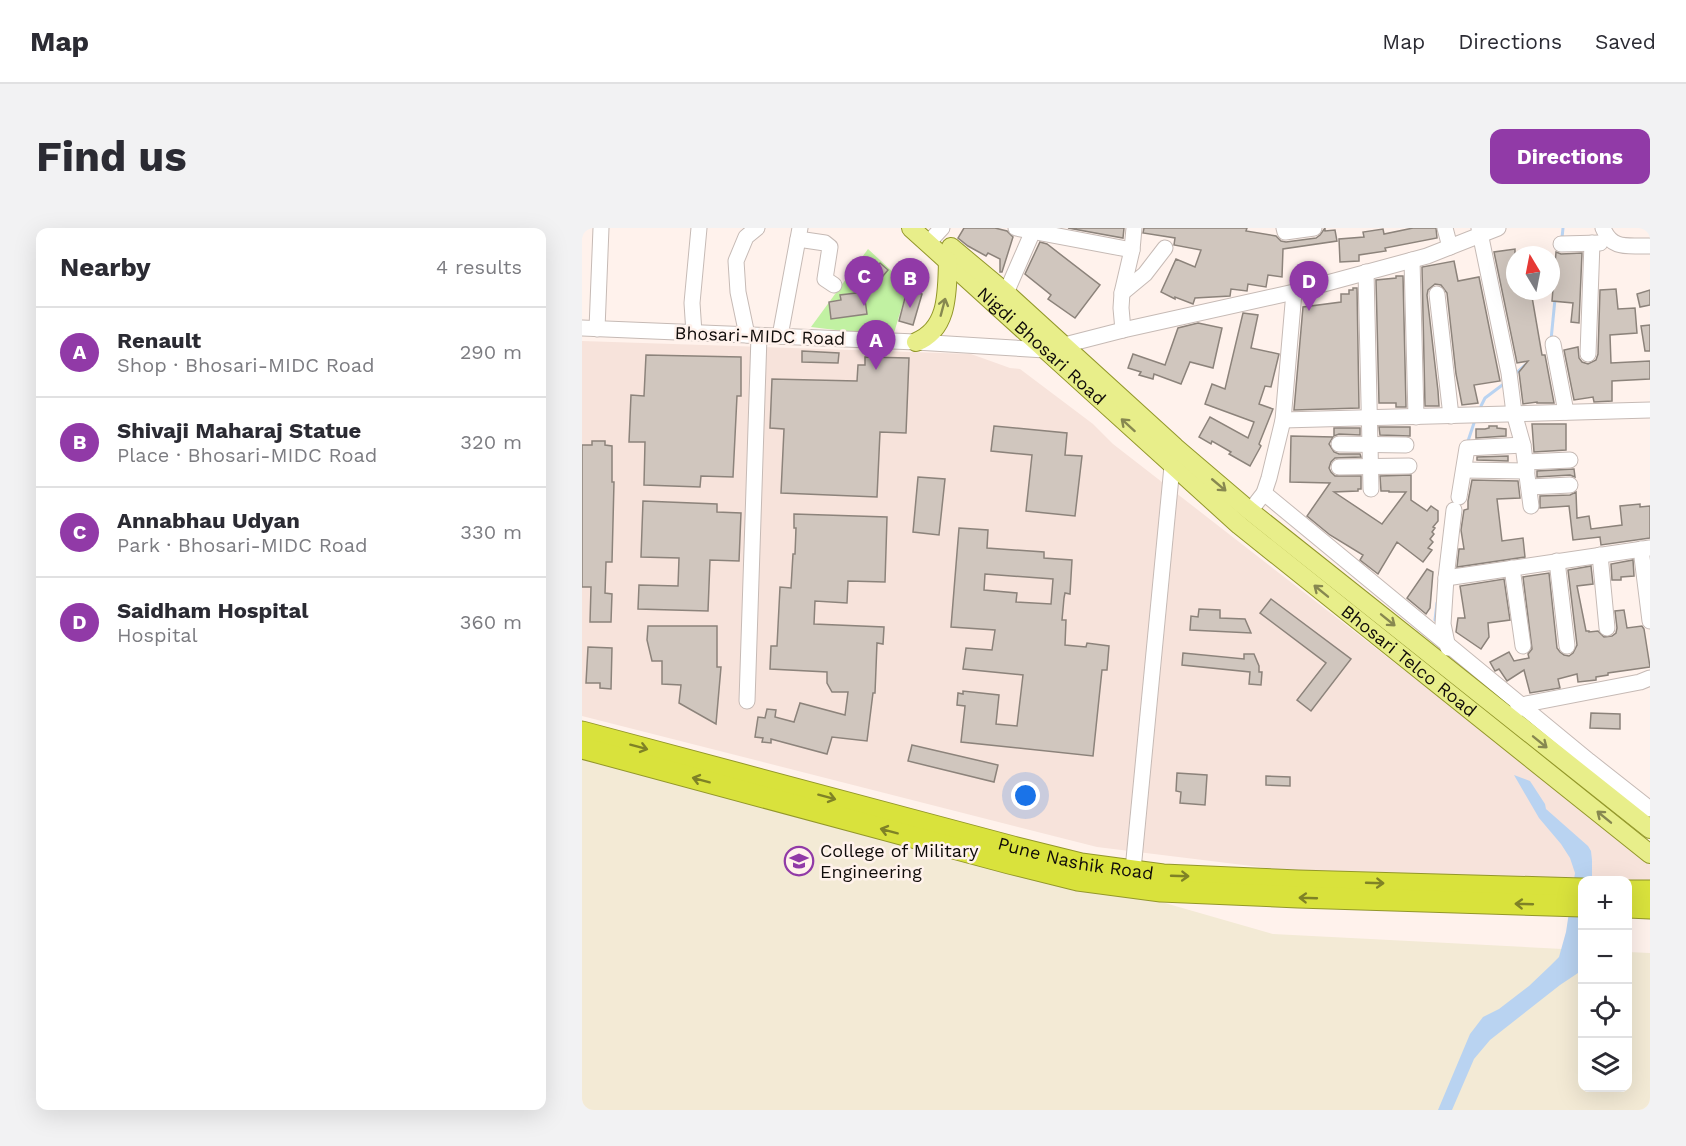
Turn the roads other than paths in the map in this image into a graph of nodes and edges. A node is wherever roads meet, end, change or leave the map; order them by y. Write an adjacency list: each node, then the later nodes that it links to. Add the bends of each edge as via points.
1 (601, 228): 31 (street)
2 (699, 228): 33 (street, via 692,303)
3 (757, 228): 34 (street, via 746,237 736,261 738,292)
4 (911, 228): 15 (main road, Nigdi Bhosari Road)
5 (1016, 228): 12 (street)
6 (1134, 228): 22 (street)
7 (1284, 228): 8 (street, via 1286,232)
8 (1314, 228)
9 (1445, 228): 20 (street)
10 (1498, 228): 13 (street, Bhosari-MIDC Road)
11 (1603, 228): 17 (street)
12 (1034, 231): 22 (street); 29 (street)
13 (1480, 231): 20 (street, Bhosari-MIDC Road); 42 (street)
14 (799, 233): 26 (street, via 830,247 825,279); 35 (street)
15 (934, 233): 24 (main road, Nigdi Bhosari Road); 29 (main road, Nigdi Bhosari Road)
16 (1592, 243): 17 (street); 18 (street); 39 (street)
17 (1612, 243): 19 (street)
18 (1561, 244)
19 (1650, 246)
20 (1450, 247): 23 (street, Bhosari-MIDC Road)
21 (1165, 248): 27 (street, via 1145,274)
22 (1132, 250): 27 (street)
23 (1412, 260): 25 (street, Bhosari-MIDC Road); 44 (street)
24 (948, 261): 36 (main road, one-way to 24, via 931,334 942,315); 38 (main road, Nigdi Bhosari Road)
25 (1366, 272): 28 (street, Bhosari-MIDC Road); 45 (street)
26 (834, 285)
27 (1122, 292): 32 (street)
28 (1294, 292): 32 (street, Bhosari-MIDC Road); 46 (street)
29 (1006, 293): 38 (main road, Nigdi Bhosari Road)
30 (1437, 294): 43 (street)
31 (589, 329): 33 (street, Bhosari-MIDC Road)
32 (1123, 330): 38 (street, Bhosari-MIDC Road)
33 (694, 333): 34 (street, Bhosari-MIDC Road)
34 (753, 335): 35 (street, Bhosari-MIDC Road); 76 (street)
35 (780, 336): 36 (street, Bhosari-MIDC Road)
36 (916, 342): 38 (street, Bhosari-MIDC Road)
37 (1553, 344): 41 (street)
38 (1054, 348): 51 (main road, Nigdi Bhosari Road)
39 (1588, 354)
40 (1650, 410): 41 (street)
41 (1566, 412): 42 (street)
42 (1514, 413): 43 (street); 50 (street)
43 (1450, 416): 44 (street)
44 (1416, 417): 45 (street)
45 (1370, 418): 46 (street); 48 (street)
46 (1283, 420): 61 (street)
47 (1339, 444): 48 (street)
48 (1371, 445): 49 (street); 53 (street)
49 (1406, 445)
50 (1523, 445): 55 (street); 57 (street, via 1467,448)
51 (1173, 456): 63 (main road, Bhosari Telco Road, one-way to 63); 82 (main road, Bhosari Telco Road, one-way to 51, via 1239,525); 83 (street)
52 (1570, 460): 55 (street)
53 (1371, 466): 54 (street); 56 (street); 60 (street)
54 (1409, 466)
55 (1526, 466): 57 (street); 59 (street)
56 (1339, 467)
57 (1464, 470): 68 (street)
58 (1570, 485): 59 (street)
59 (1529, 487): 62 (street)
60 (1371, 489)
61 (1264, 494): 63 (street); 71 (street)
62 (1531, 506)
63 (1250, 511): 74 (main road, Bhosari Telco Road, one-way to 74)
64 (1646, 549): 65 (street); 69 (street)
65 (1600, 555): 66 (street); 70 (street)
66 (1557, 561): 67 (street); 73 (street)
67 (1512, 568): 68 (street); 72 (street)
68 (1446, 578): 71 (street, via 1443,624)
69 (1650, 621)
70 (1607, 628)
71 (1447, 645): 74 (street); 77 (street)
72 (1524, 646)
73 (1568, 646)
74 (1452, 672): 77 (main road, Bhosari Telco Road)
75 (1650, 678): 77 (street)
76 (747, 701)
77 (1515, 711): 80 (street); 81 (main road, Bhosari Telco Road, one-way to 81)
78 (582, 732): 83 (highway, Pune Nashik Road, one-way to 83)
79 (582, 748): 83 (highway, Pune Nashik Road, one-way to 79, via 1078,880)
80 (1650, 809)
81 (1650, 830)
82 (1650, 854)
83 (1132, 879): 84 (highway, Pune Nashik Road, one-way to 84, via 1163,875); 87 (highway, Pune Nashik Road, one-way to 83, via 1161,891)
84 (1578, 890)
85 (1632, 891): 86 (highway)
86 (1650, 891)
87 (1578, 906)
88 (1632, 907): 89 (highway)
89 (1650, 908)

